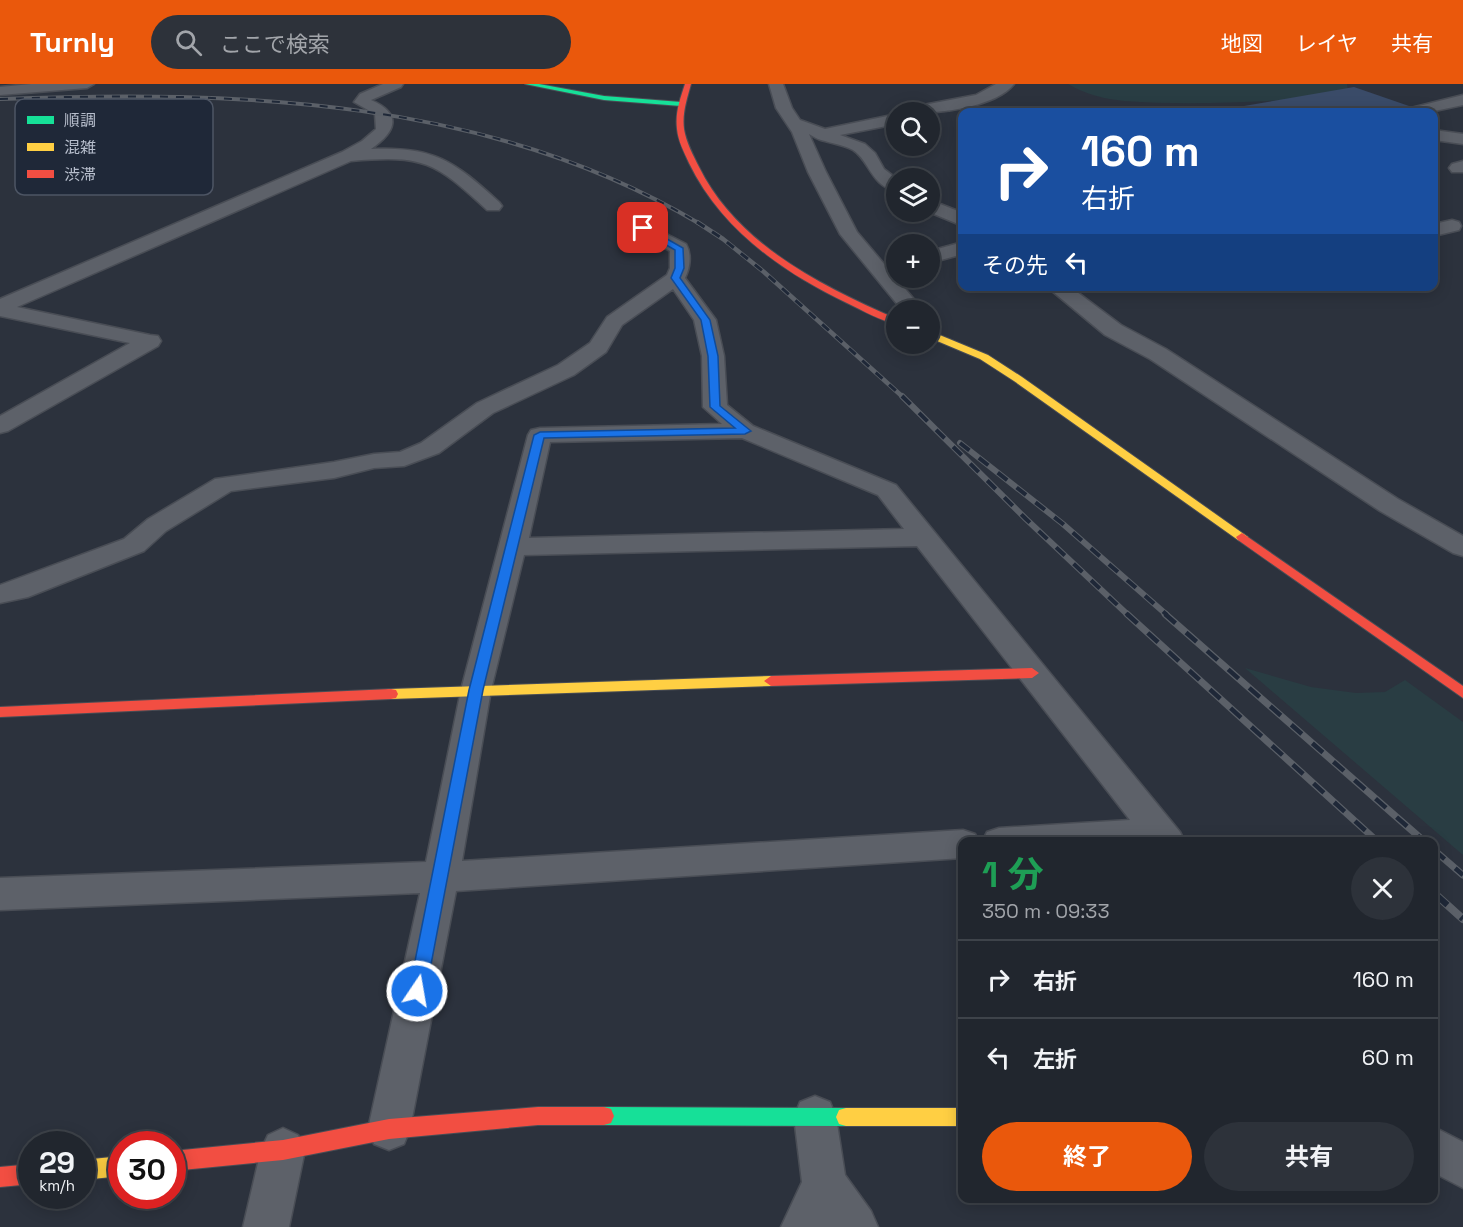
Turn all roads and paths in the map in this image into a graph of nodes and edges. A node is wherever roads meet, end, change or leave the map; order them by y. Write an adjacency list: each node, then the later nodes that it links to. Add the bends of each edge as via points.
1 (87, 84): 7 (street)
2 (396, 84): 17 (street, via 362,102 382,110 384,130)
3 (528, 84): 9 (street, via 632,104)
4 (688, 84): 9 (street)
5 (776, 84): 12 (street)
6 (1007, 84): 10 (street, via 981,99)
7 (0, 91)
8 (1463, 100): 11 (street)
9 (681, 104): 29 (street, via 681,132 699,178 732,219 786,267 832,295)
10 (940, 107)
11 (1429, 108)
12 (794, 123): 14 (street); 25 (street, via 849,234)
13 (886, 123): 14 (street, via 836,129)
14 (824, 136): 18 (street, via 864,151)
15 (1438, 136): 16 (street)
16 (1463, 139)
17 (348, 156): 19 (street, via 401,154 437,161); 28 (street)
18 (886, 179)
19 (493, 206)
20 (940, 210): 21 (street)
21 (958, 218)
22 (643, 228): 26 (street, via 679,248 680,268)
23 (958, 249): 24 (street)
24 (940, 254)
25 (886, 266)
26 (675, 278): 32 (street, via 705,320 713,356 715,407); 36 (street, via 614,321 598,347 566,370 485,408 430,448 404,459 224,484 157,525 134,545)
27 (1062, 291): 35 (street, via 1113,330 1158,354 1389,505)
28 (0, 309): 31 (street, via 150,340)
29 (886, 317)
30 (940, 338): 39 (street, via 984,357 1018,379)
31 (0, 426)
32 (745, 431): 33 (street, via 886,490); 34 (street, via 540,435)
33 (922, 537): 34 (street); 37 (street)
34 (513, 547): 38 (street)
35 (1463, 547)
36 (0, 594)
37 (1032, 673): 38 (street); 41 (street)
38 (476, 690): 40 (street); 44 (street)
39 (1463, 693)
40 (0, 712)
41 (1163, 836): 42 (street)
42 (1136, 837)
43 (958, 844): 44 (street)
44 (441, 876): 45 (street); 48 (street)
45 (0, 894)
46 (814, 1117): 47 (street); 48 (street, via 538,1116); 55 (street)
47 (958, 1117)
48 (389, 1129): 49 (street)
49 (283, 1150): 51 (street); 56 (street)
50 (1438, 1151): 52 (street)
51 (186, 1160)
52 (1463, 1166)
53 (18, 1175): 54 (street)
54 (0, 1177)
55 (824, 1184): 57 (street); 58 (street)
56 (266, 1227)
57 (804, 1227)
58 (855, 1227)

